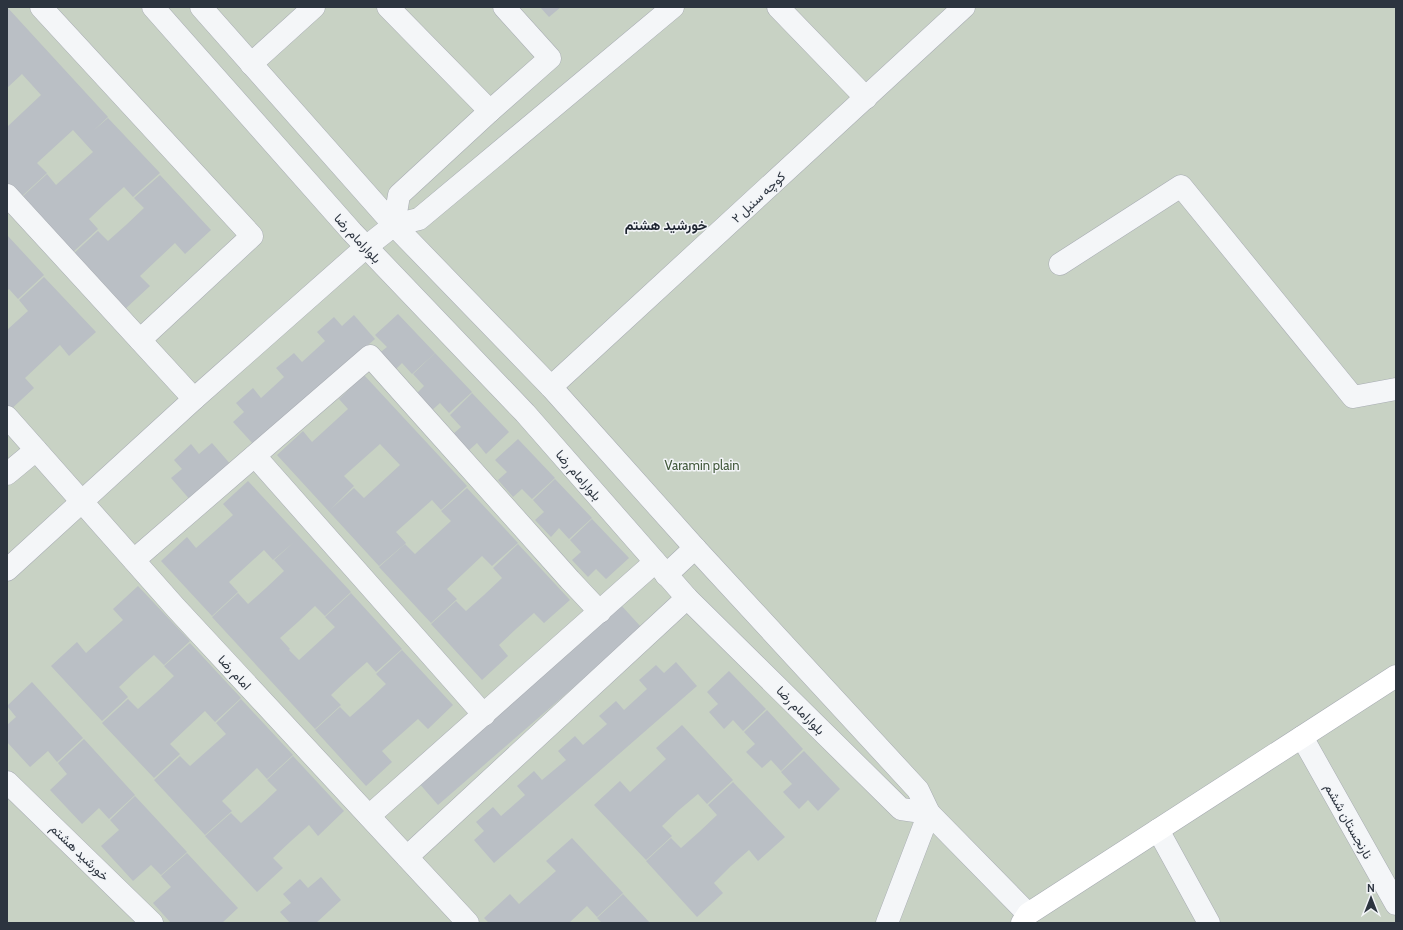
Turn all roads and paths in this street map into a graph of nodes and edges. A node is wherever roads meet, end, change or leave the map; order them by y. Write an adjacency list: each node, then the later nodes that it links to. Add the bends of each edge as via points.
1 (41, 7): 17 (street, via 252,236)
2 (153, 7): 15 (street, بلوارامام رضا)
3 (201, 7): 10 (street)
4 (388, 7): 12 (street)
5 (504, 7): 12 (street, via 550,58)
6 (673, 7): 14 (street, via 419,218)
7 (778, 7): 11 (street)
8 (964, 7): 11 (street, کوچه سنبل ۲)
9 (307, 9): 10 (street)
10 (251, 64): 14 (street)
11 (866, 98): 18 (street, کوچه سنبل ۲)
12 (490, 111): 14 (street, via 399,195)
13 (7, 195): 17 (street)
14 (394, 224): 15 (street); 18 (street)
15 (366, 247): 20 (street); 28 (street, بلوارامام رضا, via 525,413)
16 (1060, 264): 19 (street, via 1181,186 1353,397)
17 (140, 340): 20 (street)
18 (551, 387): 26 (street)
19 (1396, 389)
20 (194, 398): 25 (street)
21 (7, 417): 22 (street, امام رضا)
22 (36, 450): 24 (street); 25 (street, امام رضا)
23 (255, 456): 27 (street); 31 (street, via 370,356); 33 (street)
24 (7, 474)
25 (82, 502): 27 (street, امام رضا); 29 (street)
26 (695, 548): 28 (street); 36 (street, via 918,790)
27 (134, 560): 37 (street, امام رضا)
28 (661, 569): 30 (street, بلوارامام رضا); 31 (street)
29 (7, 570)
30 (688, 598): 36 (street, بلوارامام رضا, via 901,809); 39 (street)
31 (600, 612): 33 (street)
32 (1396, 676): 34 (street)
33 (484, 715): 37 (street)
34 (1302, 737): 38 (street); 40 (street, نارنجستان ششم)
35 (7, 782): 42 (street, خورشید هشتم)
36 (929, 813): 41 (street); 44 (street)
37 (369, 816): 39 (street, امام رضا)
38 (1158, 830): 41 (street); 45 (street)
39 (406, 857): 43 (street, امام رضا)
40 (1396, 904)
41 (1025, 918)
42 (152, 923)
43 (468, 923)
44 (887, 923)
45 (1209, 923)

